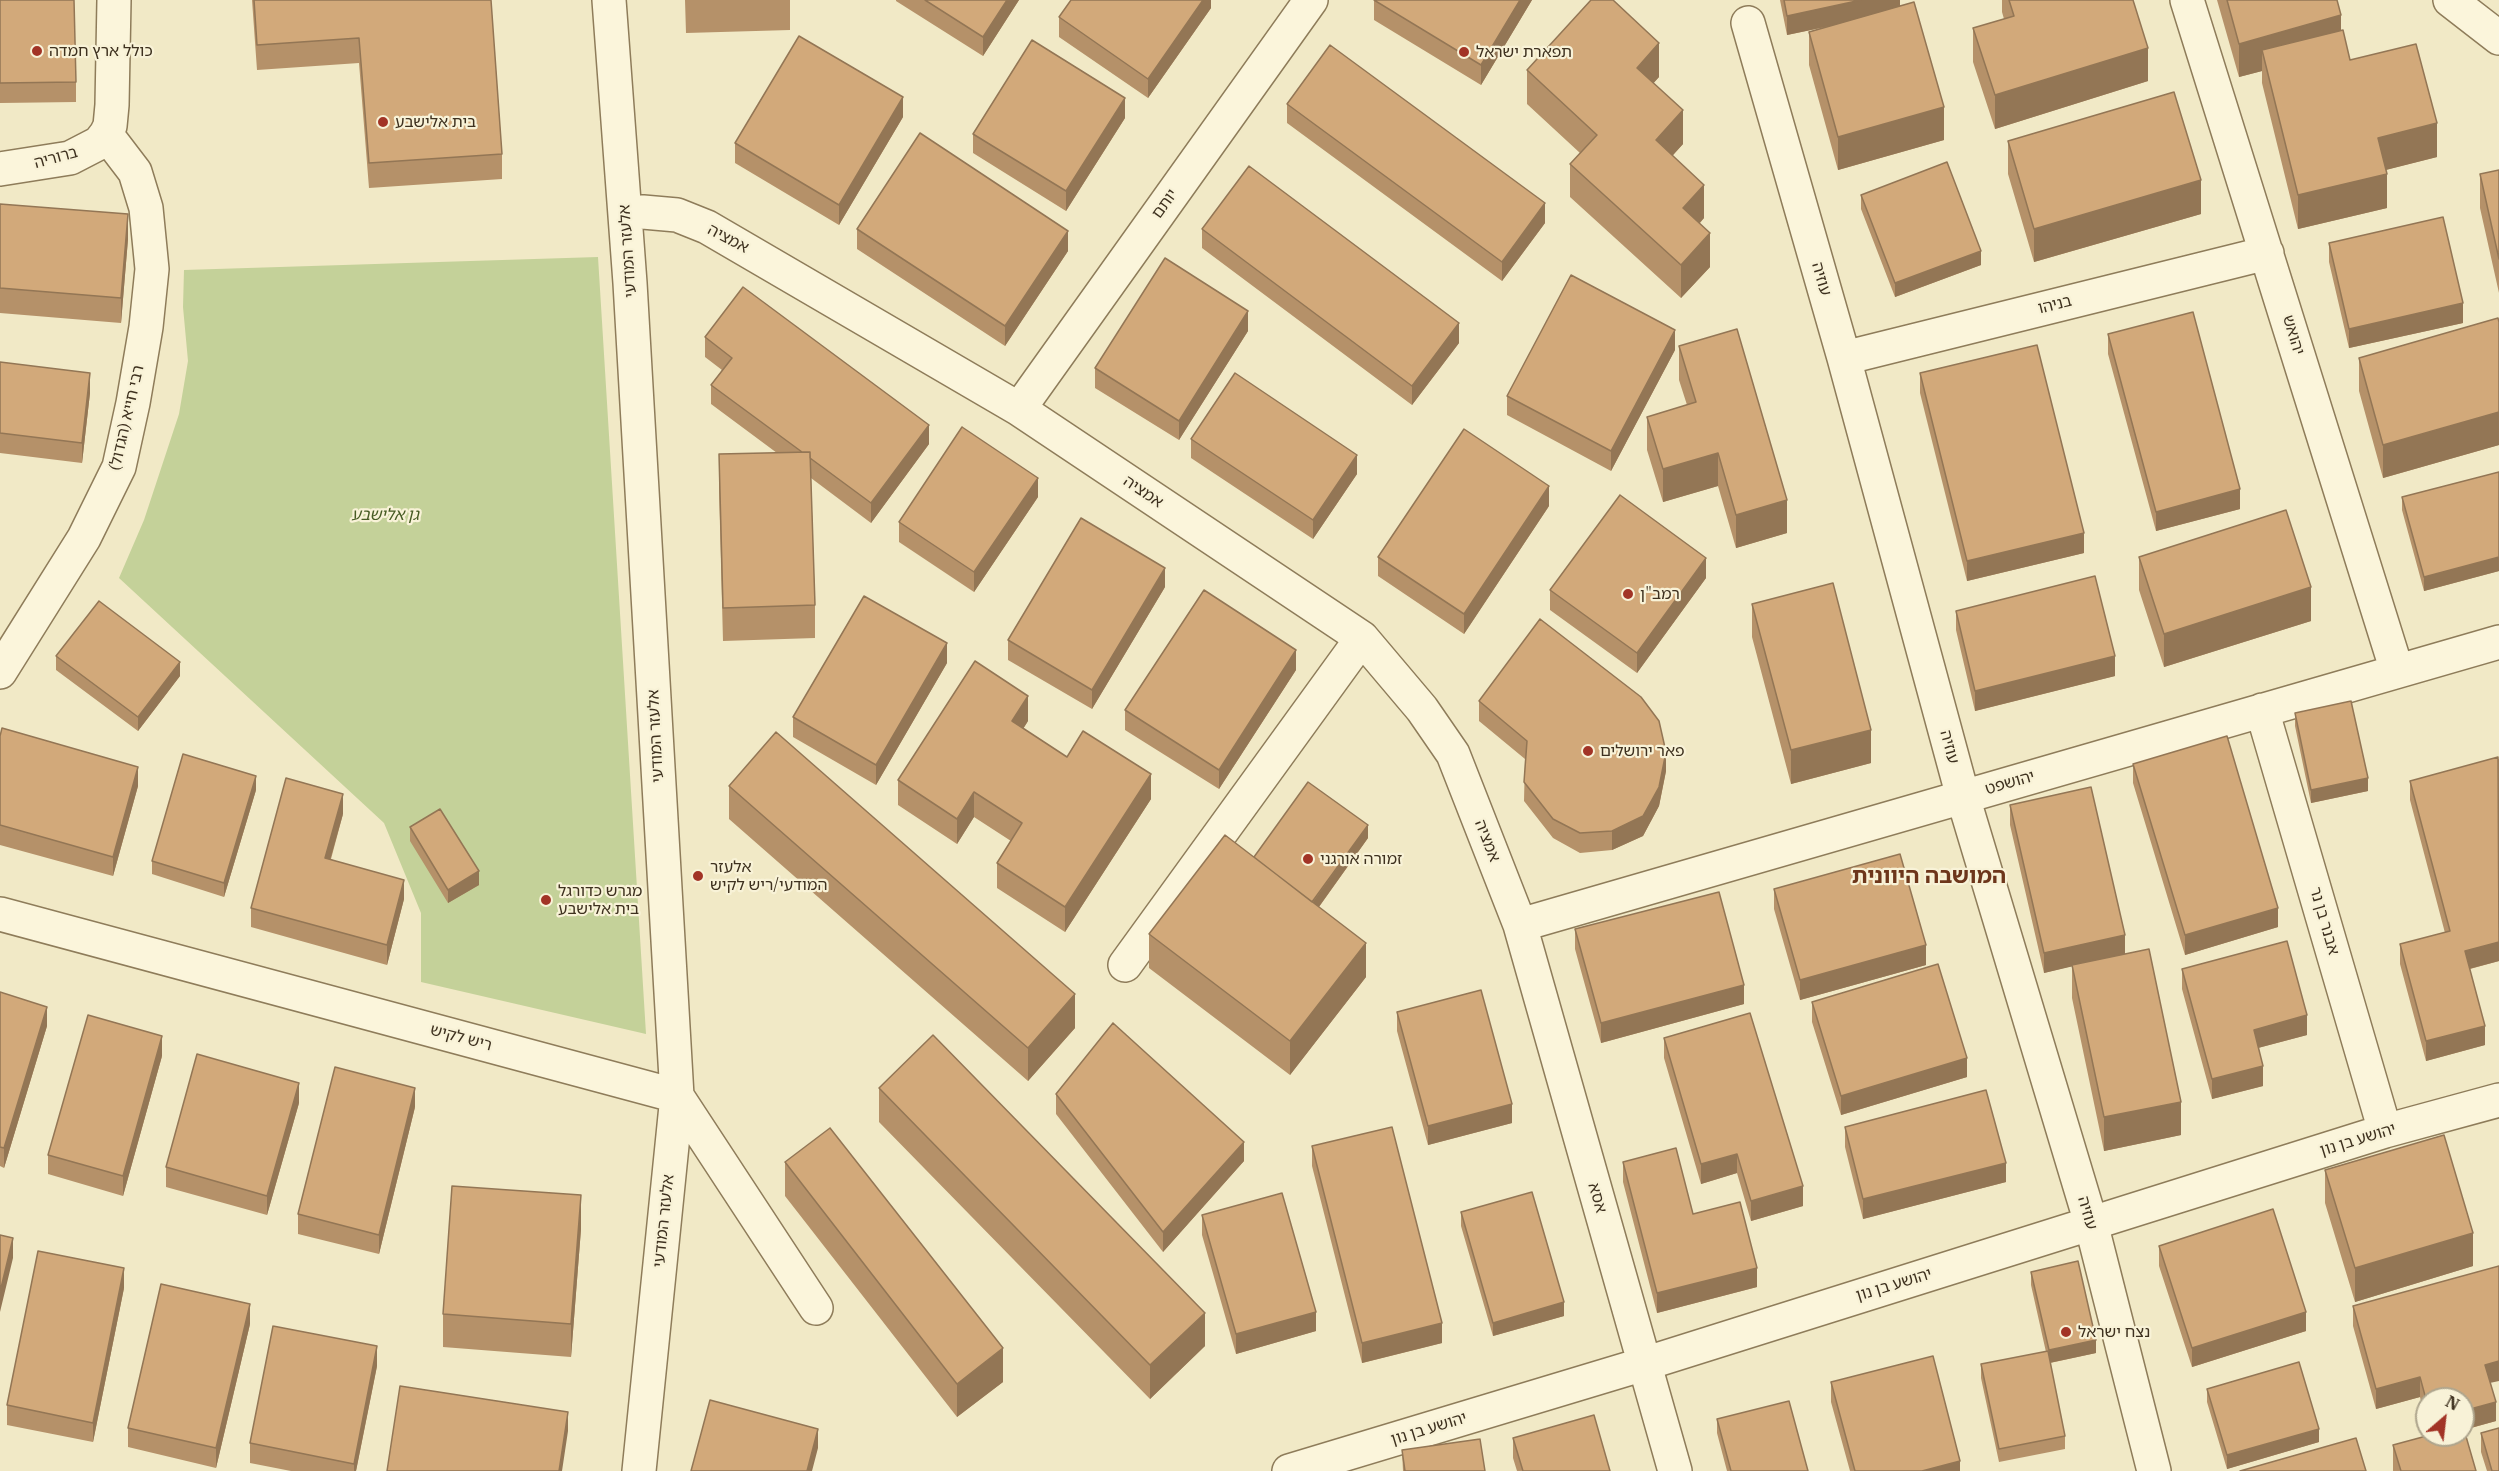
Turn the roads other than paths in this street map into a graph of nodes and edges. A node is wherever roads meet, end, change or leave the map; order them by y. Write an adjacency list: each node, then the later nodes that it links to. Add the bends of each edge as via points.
1 (114, 0): 8 (street, via 112,105)
2 (609, 0): 10 (street, אלעזר המודעי)
3 (1311, 0): 13 (street, יותם)
4 (2187, 0): 11 (street, יהואש)
5 (2450, 0): 7 (street)
6 (1748, 23): 12 (street, עוזיה)
7 (2499, 38)
8 (106, 134): 9 (street, ברוריה, via 99,143 70,158); 17 (street, רבי חייא (הגדול), via 135,172 146,208 152,269 144,338 118,467 84,538)
9 (0, 169)
10 (626, 214): 13 (street, אמציה, via 677,215 707,227); 23 (street, אלעזר המודעי)
11 (2267, 253): 12 (street, בניהו); 16 (street, יהואש)
12 (1844, 358): 19 (street, עוזיה)
13 (1019, 409): 14 (street, אמציה)
14 (1362, 638): 21 (street, אמציה, via 1422,709 1453,754); 22 (street)
15 (2499, 642): 16 (street, יהושפט)
16 (2397, 671): 18 (street, יהושפט)
17 (0, 672)
18 (2262, 710): 19 (street, יהושפט); 25 (street, אבנר בן נר)
19 (1962, 797): 21 (street, יהושפט); 26 (street, עוזיה)
20 (0, 914): 23 (street, ריש לקיש)
21 (1520, 925): 28 (street, אסא)
22 (1125, 965)
23 (677, 1096): 27 (street); 29 (street, אלעזר המודעי)
24 (2499, 1100): 25 (street, יהושע בן נון)
25 (2385, 1131): 26 (street, יהושע בן נון)
26 (2091, 1223): 28 (street, יהושע בן נון); 32 (street, עוזיה)
27 (816, 1308)
28 (1644, 1364): 30 (street, יהושע בן נון); 31 (street, אסא)
29 (639, 1471)
30 (1288, 1471)
31 (1675, 1471)
32 (2154, 1471)

